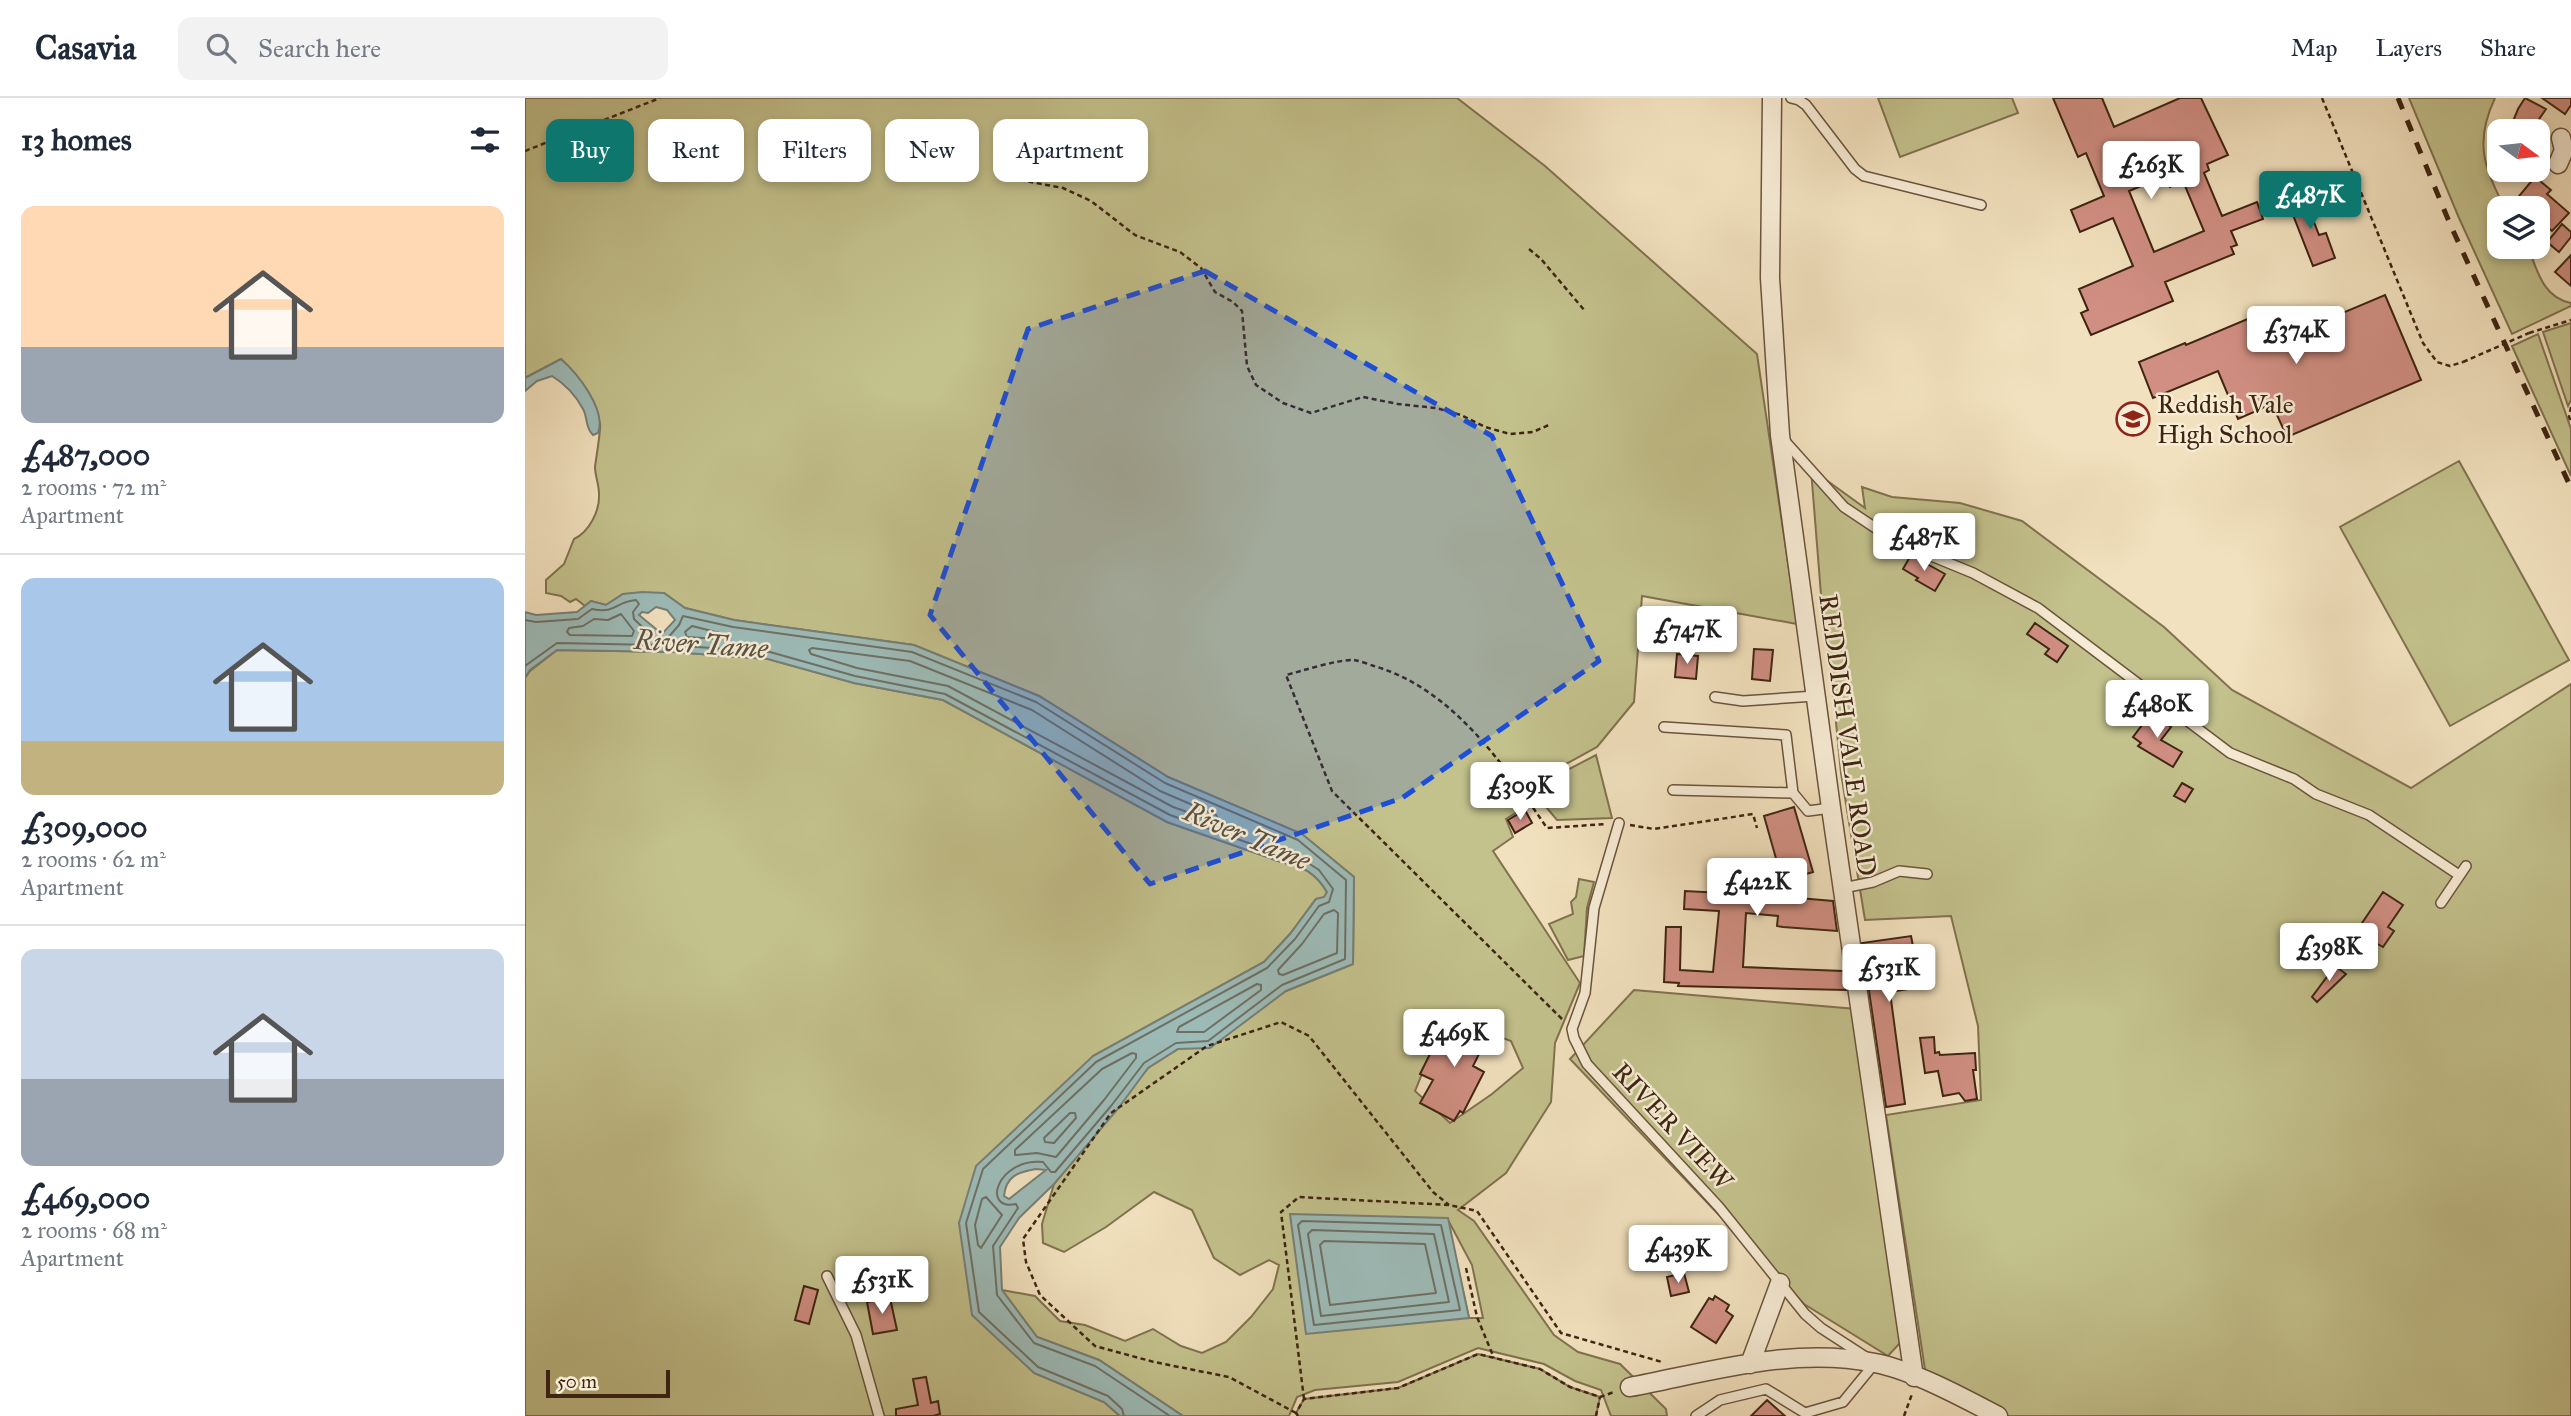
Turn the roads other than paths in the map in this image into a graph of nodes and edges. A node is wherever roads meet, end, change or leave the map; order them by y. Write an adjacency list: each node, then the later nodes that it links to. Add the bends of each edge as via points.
1 (1772, 98): 4 (street, REDDISH VALE ROAD, via 1770,278)
2 (1791, 98): 3 (lane, via 1806,105 1864,176)
3 (1981, 205)
4 (1780, 435): 5 (street, REDDISH VALE ROAD); 14 (lane, via 1845,507 1895,541 1973,573 2038,608 2230,753 2369,815)
5 (1815, 695): 6 (lane, via 1743,701); 10 (street, REDDISH VALE ROAD)
6 (1716, 697)
7 (1664, 727): 9 (lane, via 1786,735)
8 (1673, 790): 9 (lane)
9 (1793, 793): 10 (lane, via 1808,811)
10 (1831, 808): 15 (street, REDDISH VALE ROAD)
11 (1619, 823): 18 (lane, RIVER VIEW, via 1594,908 1585,993 1572,1029 1574,1038 1587,1064 1719,1207)
12 (2466, 866): 14 (lane)
13 (1927, 874): 15 (lane, via 1899,871 1873,883)
14 (2459, 875): 16 (lane)
15 (1843, 888): 21 (street, REDDISH VALE ROAD)
16 (2441, 902)
17 (827, 1276): 23 (lane, via 856,1335)
18 (1780, 1283): 19 (lane, RIVER VIEW, via 1821,1328); 20 (street)
19 (1875, 1363): 20 (street, via 1796,1356); 21 (street); 24 (lane, via 1843,1402 1805,1413 1766,1390 1720,1400)
20 (1750, 1364): 22 (street)
21 (1914, 1377): 25 (street)
22 (1630, 1387)
23 (879, 1416)
24 (1696, 1416)
25 (1998, 1416)

